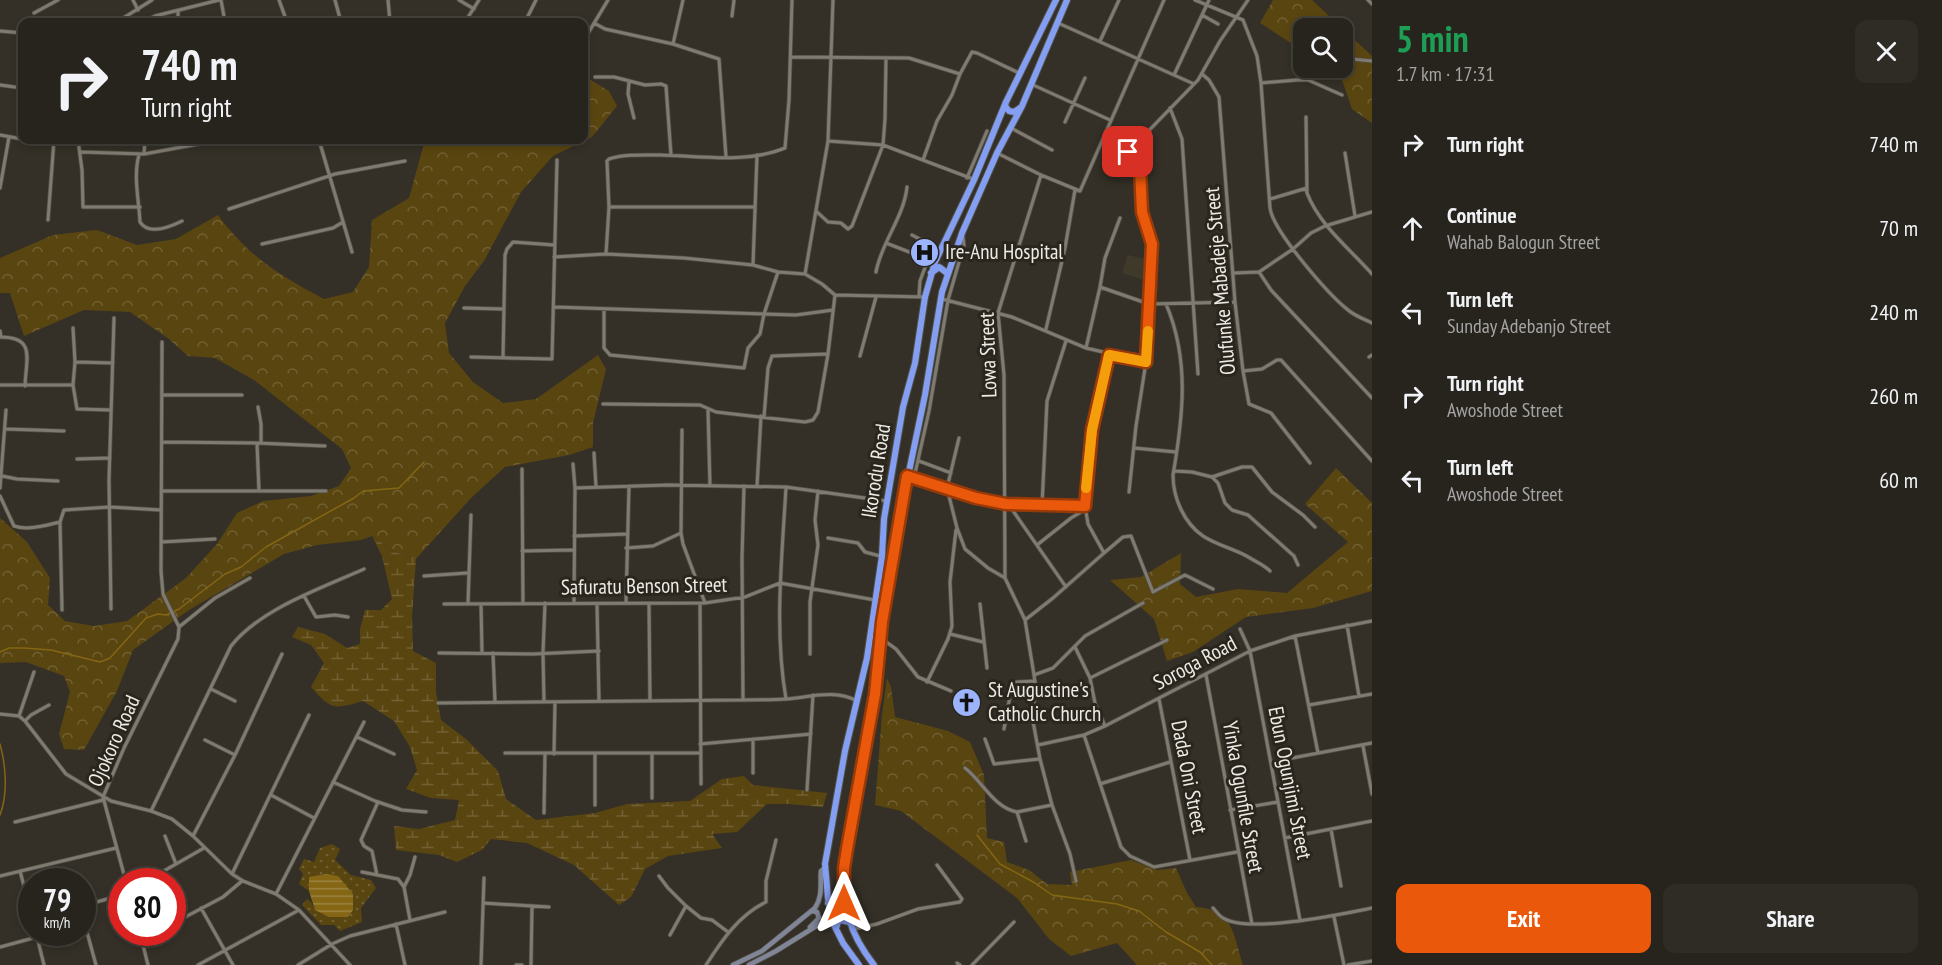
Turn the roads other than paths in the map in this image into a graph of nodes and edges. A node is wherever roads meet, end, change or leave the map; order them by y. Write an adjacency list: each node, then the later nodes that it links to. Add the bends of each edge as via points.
1 (58, 0): 29 (street)
2 (133, 0): 27 (street)
3 (152, 0): 27 (street)
4 (220, 0): 28 (street); 36 (street)
5 (279, 0): 37 (street)
6 (335, 0): 38 (street)
7 (388, 0): 39 (street)
8 (459, 0): 26 (street)
9 (479, 0): 26 (street)
10 (536, 0): 41 (street)
11 (608, 0): 43 (street)
12 (683, 0): 49 (street)
13 (734, 0): 31 (street)
14 (792, 0): 51 (street)
15 (833, 0): 50 (street)
16 (1056, 0): 56 (highway, Ikorodu Road)
17 (1067, 0): 42 (highway, Ikorodu Road)
18 (1119, 0): 48 (street)
19 (1164, 0): 53 (street)
20 (1196, 0): 25 (street)
21 (1209, 0): 25 (street)
22 (1248, 0): 32 (street)
23 (1368, 0): 24 (street)
24 (1372, 4)
25 (1207, 5): 30 (street); 32 (street)
26 (474, 9): 40 (street)
27 (138, 10): 33 (street)
28 (178, 10): 34 (street); 35 (street)
29 (34, 13)
30 (1202, 15): 44 (street); 59 (street)
31 (732, 16)
32 (1235, 16): 58 (street); 63 (street, via 1243,20 1257,56)
33 (124, 18)
34 (151, 18)
35 (178, 18)
36 (224, 18)
37 (286, 18)
38 (340, 18)
39 (391, 18)
40 (468, 18)
41 (527, 18)
42 (1057, 22): 48 (street); 64 (highway, Ikorodu Road)
43 (594, 23): 47 (street); 49 (street)
44 (1218, 24)
45 (0, 31): 46 (street)
46 (18, 33)
47 (588, 33)
48 (1100, 40): 53 (street)
49 (673, 44): 97 (street, via 719,58)
50 (831, 56): 51 (street); 52 (street); 82 (street)
51 (791, 57): 96 (street, via 785,148)
52 (886, 58): 57 (street, via 909,58); 88 (street)
53 (1137, 58): 59 (street); 75 (street)
54 (1353, 59): 55 (street)
55 (1372, 61)
56 (1019, 73): 57 (street, via 972,52); 69 (highway, Ikorodu Road)
57 (960, 74): 99 (street)
58 (1202, 74): 65 (street); 138 (street, Olufunke Mabadeje Street, via 1219,97)
59 (1174, 75): 65 (street)
60 (595, 76): 62 (street)
61 (1085, 78): 70 (street)
62 (629, 82): 74 (street); 95 (street, via 666,86)
63 (1261, 83): 68 (street, via 1308,80); 108 (street)
64 (1031, 84): 70 (street); 71 (highway, Ikorodu Road)
65 (1194, 84): 72 (street)
66 (0, 85): 67 (street)
67 (18, 87)
68 (1342, 95)
69 (1006, 102): 71 (highway, via 1006,109 1011,112); 103 (highway, Ikorodu Road)
70 (1073, 103): 75 (street); 76 (street)
71 (1022, 106): 77 (highway, Ikorodu Road)
72 (1170, 108): 147 (street, via 1182,139); 148 (street, via 1128,152 1140,169 1142,212 1152,244)
73 (1306, 117): 106 (street)
74 (634, 118)
75 (1110, 120): 107 (street, via 1082,189)
76 (1065, 122)
77 (1011, 128): 89 (street); 91 (highway, Ikorodu Road)
78 (987, 131): 103 (street)
79 (0, 135): 80 (street)
80 (9, 137): 81 (street); 105 (street)
81 (18, 138)
82 (828, 141): 88 (street); 113 (street)
83 (53, 144): 118 (street)
84 (79, 144): 90 (street)
85 (145, 144): 94 (street)
86 (199, 144): 94 (street)
87 (320, 144): 101 (street)
88 (883, 145): 99 (street); 113 (street, via 850,228 841,222 828,222)
89 (1052, 150)
90 (81, 152): 93 (street); 109 (street, via 83,207)
91 (998, 153): 102 (street); 122 (highway, Ikorodu Road)
92 (1345, 153): 115 (street)
93 (139, 154): 94 (street); 109 (street)
94 (144, 154)
95 (671, 155): 97 (street); 110 (street, via 609,159)
96 (757, 155): 97 (street); 111 (street)
97 (726, 158)
98 (557, 160): 126 (street)
99 (923, 160): 103 (street)
100 (405, 161): 101 (street)
101 (330, 175): 112 (street); 120 (street)
102 (1041, 175): 107 (street); 155 (street, Lowa Street)
103 (970, 179): 131 (highway, Ikorodu Road)
104 (907, 187): 124 (street)
105 (0, 188)
106 (1307, 188): 108 (street); 121 (street)
107 (1075, 190): 160 (street)
108 (1270, 200): 127 (street, via 1271,216)
109 (140, 207): 119 (street, via 140,222 147,228 166,228)
110 (609, 207): 111 (street); 129 (street)
111 (754, 207): 132 (street)
112 (229, 209)
113 (816, 211): 139 (street)
114 (1370, 213): 115 (street); 117 (street)
115 (1355, 216): 121 (street)
116 (1120, 218): 141 (street, via 1105,258)
117 (1372, 218)
118 (48, 220)
119 (182, 221)
120 (344, 222): 125 (street); 128 (street)
121 (1325, 226): 127 (street); 140 (street)
122 (962, 233): 137 (highway, Ikorodu Road); 145 (street, via 964,244)
123 (912, 235): 131 (street, via 932,245)
124 (886, 243): 131 (street); 134 (street)
125 (262, 244)
126 (554, 245): 130 (street); 152 (street, via 513,242 507,249)
127 (1293, 249): 135 (street); 158 (street, via 1337,301)
128 (352, 252)
129 (606, 254): 130 (street); 132 (street)
130 (554, 257): 150 (street)
131 (931, 261): 136 (highway, Ikorodu Road); 144 (street, via 920,281)
132 (753, 265): 133 (street)
133 (778, 272): 139 (street); 156 (street)
134 (876, 272)
135 (1259, 272): 138 (street); 181 (street, via 1271,290)
136 (931, 273): 137 (highway, via 939,267); 144 (highway, Ikorodu Road)
137 (947, 273): 145 (highway, Ikorodu Road)
138 (1234, 273): 146 (street, Olufunke Mabadeje Street)
139 (805, 274): 142 (street)
140 (1372, 274)
141 (1100, 288): 148 (street); 165 (street)
142 (835, 295): 143 (street); 154 (street)
143 (876, 296): 144 (street); 168 (street)
144 (922, 297): 227 (highway, Ikorodu Road, via 915,363 903,407)
145 (945, 300): 155 (street); 200 (highway, Ikorodu Road)
146 (1235, 302): 147 (street); 174 (street, Olufunke Mabadeje Street)
147 (1193, 303): 149 (street); 175 (street)
148 (1149, 304): 149 (street); 172 (street)
149 (1166, 304): 196 (street, via 1182,363 1183,408)
150 (554, 307): 153 (street); 170 (street, via 552,359)
151 (464, 308): 152 (street)
152 (503, 309): 170 (street)
153 (604, 309): 156 (street); 156 (street, via 604,348 610,355 740,369 745,365 748,348 760,334)
154 (833, 310): 156 (street); 166 (street)
155 (998, 313): 160 (street); 228 (street, Lowa Street)
156 (764, 314)
157 (114, 318): 173 (street)
158 (1372, 324)
159 (73, 328): 171 (street)
160 (1046, 330): 163 (street)
161 (0, 331): 162 (street)
162 (0, 337): 178 (street, via 24,343)
163 (1066, 341): 165 (street); 229 (street, via 1047,401)
164 (162, 342): 179 (street)
165 (1086, 348): 167 (street)
166 (828, 354): 187 (street, via 772,356); 187 (street, via 818,412 813,420)
167 (1109, 355): 172 (street); 231 (street, via 1092,430)
168 (860, 356)
169 (471, 357): 170 (street)
170 (503, 358)
171 (75, 362): 173 (street); 177 (street)
172 (1146, 362): 195 (street)
173 (113, 363): 185 (street)
174 (1243, 371): 201 (street, via 1262,369 1281,360); 202 (street, Olufunke Mabadeje Street, via 1249,404 1271,412)
175 (1198, 375)
176 (0, 385): 178 (street)
177 (73, 385): 178 (street); 185 (street, via 79,410)
178 (26, 386)
179 (162, 395): 180 (street); 192 (street)
180 (242, 395)
181 (1372, 398)
182 (603, 404): 186 (street, via 700,405)
183 (258, 407): 193 (street)
184 (6, 410): 188 (street)
185 (111, 410): 198 (street)
186 (708, 410): 187 (street); 213 (street)
187 (762, 416): 215 (street)
188 (6, 429): 190 (street); 207 (street)
189 (682, 430): 211 (street)
190 (64, 431)
191 (959, 438): 206 (street)
192 (162, 442): 193 (street); 221 (street)
193 (259, 443): 194 (street); 222 (street)
194 (325, 446)
195 (1134, 448): 196 (street); 225 (street)
196 (1176, 452): 205 (street)
197 (594, 453): 216 (street)
198 (110, 458): 199 (street); 230 (street)
199 (77, 459)
200 (915, 460): 206 (street); 208 (highway, Ikorodu Road)
201 (1372, 461)
202 (1310, 463)
203 (573, 464): 219 (street)
204 (522, 469): 245 (street)
205 (1174, 471): 209 (street); 251 (street, via 1178,503 1191,525 1202,536 1242,552)
206 (951, 473): 220 (street)
207 (1, 475): 210 (street); 218 (street)
208 (910, 477): 220 (street); 286 (highway, Ikorodu Road)
209 (1212, 477): 235 (street, via 1252,466 1272,492); 249 (street, via 1225,503 1248,515 1294,556)
210 (58, 481)
211 (682, 485): 212 (street); 213 (street); 237 (street)
212 (629, 486): 216 (street); 238 (street)
213 (710, 486): 214 (street)
214 (744, 486): 215 (street); 261 (street)
215 (758, 486): 217 (street)
216 (596, 487): 219 (street)
217 (786, 487): 224 (street); 256 (street)
218 (0, 488)
219 (575, 488): 239 (street)
220 (947, 488): 228 (street); 236 (street)
221 (161, 491): 222 (street); 232 (street)
222 (259, 491): 223 (street)
223 (326, 491)
224 (819, 491): 227 (street); 258 (street, via 815,520 818,545)
225 (1130, 492)
226 (0, 496): 234 (street, via 14,525 20,528)
227 (888, 501): 248 (highway, Ikorodu Road)
228 (1008, 504): 229 (street); 243 (street); 255 (street, Lowa Street)
229 (1042, 506): 231 (street)
230 (110, 507): 232 (street); 234 (street, via 67,509); 276 (street)
231 (1086, 507): 243 (street); 247 (street, via 1088,524)
232 (161, 510): 242 (street)
233 (471, 515): 252 (street)
234 (60, 522): 277 (street)
235 (1315, 527)
236 (957, 528): 255 (street, via 965,549); 284 (street, via 950,571)
237 (681, 533): 244 (street, via 653,546); 267 (street)
238 (628, 534): 239 (street); 244 (street)
239 (574, 536): 246 (street)
240 (828, 538): 248 (street, via 858,543 865,552)
241 (215, 539): 242 (street)
242 (161, 542): 282 (street, via 162,581 168,607)
243 (1037, 545): 257 (street)
244 (626, 548): 266 (street)
245 (522, 550): 246 (street); 272 (street)
246 (573, 550): 264 (street)
247 (1103, 554): 257 (street); 259 (street, via 1131,536 1153,592 1185,575)
248 (882, 556): 262 (highway, Ikorodu Road)
249 (1298, 565)
250 (364, 569): 260 (street)
251 (1269, 571)
252 (468, 573): 253 (street); 270 (street)
253 (424, 576)
254 (250, 578): 282 (street, via 215,598)
255 (1005, 578): 279 (street)
256 (780, 583): 258 (street, Safuratu Benson Street); 261 (street, Safuratu Benson Street); 310 (street, via 781,664)
257 (1066, 587): 279 (street)
258 (811, 588): 262 (street, Safuratu Benson Street); 297 (street)
259 (1213, 589)
260 (304, 596): 278 (street, via 316,617); 305 (street, via 238,638)
261 (742, 597): 267 (street, Safuratu Benson Street); 313 (street)
262 (876, 600): 317 (highway, Ikorodu Road)
263 (545, 603): 264 (street, Safuratu Benson Street); 272 (street, Safuratu Benson Street); 295 (street)
264 (574, 603): 265 (street, Safuratu Benson Street)
265 (597, 603): 266 (street, Safuratu Benson Street); 290 (street)
266 (626, 603): 273 (street, Safuratu Benson Street)
267 (705, 603): 274 (street, Safuratu Benson Street)
268 (1143, 603): 289 (street, via 1087,635)
269 (444, 604): 270 (street, Safuratu Benson Street)
270 (468, 604): 271 (street, Safuratu Benson Street)
271 (481, 604): 272 (street, Safuratu Benson Street); 293 (street)
272 (523, 604)
273 (649, 604): 274 (street, Safuratu Benson Street); 316 (street)
274 (700, 604): 312 (street)
275 (980, 604): 288 (street)
276 (111, 609)
277 (62, 610)
278 (348, 617)
279 (1025, 620): 301 (street)
280 (1372, 621): 281 (street, Soroga Road)
281 (1347, 625): 285 (street, Soroga Road); 309 (street)
282 (179, 627): 361 (street, Ojokoro Road, via 178,639)
283 (1240, 629): 291 (street, Ebun Ogunjimi Street)
284 (950, 634): 288 (street); 304 (street)
285 (1295, 636): 291 (street, Soroga Road); 323 (street)
286 (881, 638): 304 (street); 406 (highway, Ikorodu Road, via 844,868)
287 (1167, 640): 302 (street)
288 (983, 642): 298 (street)
289 (1075, 647): 301 (street, via 1053,668); 302 (street)
290 (599, 651): 295 (street); 315 (street)
291 (1250, 651): 300 (street, Soroga Road); 352 (street, Ebun Ogunjimi Street)
292 (439, 653): 293 (street)
293 (482, 653): 294 (street)
294 (494, 653): 295 (street); 318 (street)
295 (543, 653): 319 (street)
296 (282, 654): 349 (street)
297 (810, 654)
298 (987, 668)
299 (34, 672): 326 (street)
300 (1206, 674): 311 (street, Soroga Road); 367 (street, Yinka Ogunfile Street)
301 (1034, 675): 303 (street)
302 (1090, 678): 329 (street, via 1095,704)
303 (1035, 681): 330 (street, via 1012,685); 340 (street, via 1032,716)
304 (927, 682): 306 (street)
305 (211, 689): 314 (street); 368 (street)
306 (951, 691)
307 (1372, 694): 309 (street)
308 (813, 695): 310 (street); 317 (street, via 843,695); 331 (street)
309 (1359, 696): 323 (street)
310 (786, 699): 313 (street)
311 (1160, 699): 329 (street, Soroga Road); 351 (street, Dada Oni Street)
312 (700, 700): 313 (street); 316 (street); 338 (street)
313 (743, 700)
314 (235, 701)
315 (599, 701): 316 (street); 320 (street)
316 (650, 701)
317 (858, 701): 388 (highway, Ikorodu Road, via 845,751)
318 (495, 702): 319 (street); 321 (street)
319 (544, 702): 320 (street)
320 (555, 702): 347 (street)
321 (438, 704)
322 (50, 705): 327 (street)
323 (1309, 705): 345 (street)
324 (0, 714): 326 (street)
325 (309, 715): 360 (street)
326 (19, 716): 327 (street)
327 (25, 721): 361 (street, via 66,774)
328 (364, 722): 333 (street)
329 (1106, 726): 332 (street, Soroga Road)
330 (1004, 729)
331 (811, 734): 334 (street); 358 (street)
332 (1084, 735): 340 (street, Soroga Road); 357 (street)
333 (357, 737): 346 (street); 355 (street)
334 (753, 739): 338 (street); 354 (street)
335 (985, 739): 350 (street, via 994,764)
336 (205, 740): 349 (street)
337 (1372, 743): 339 (street)
338 (700, 744): 344 (street)
339 (1363, 745): 345 (street); 359 (street)
340 (1038, 746): 350 (street)
341 (505, 753): 342 (street)
342 (545, 753): 347 (street); 371 (street)
343 (652, 753): 344 (street); 348 (street); 362 (street)
344 (700, 753): 356 (street)
345 (1318, 753): 352 (street)
346 (394, 754)
347 (554, 754): 348 (street)
348 (595, 754): 365 (street)
349 (235, 755): 377 (street)
350 (1040, 759): 366 (street)
351 (1170, 762): 357 (street); 385 (street, Dada Oni Street)
352 (1271, 762): 364 (street, Ebun Ogunjimi Street)
353 (965, 768): 370 (street, via 997,802)
354 (753, 773)
355 (333, 782): 363 (street); 372 (street)
356 (701, 784)
357 (1100, 784): 385 (street, via 1125,852 1154,867)
358 (807, 790)
359 (1372, 794)
360 (271, 795): 372 (street); 394 (street)
361 (104, 798): 368 (street); 374 (street); 381 (street, Ojokoro Road)
362 (652, 798)
363 (378, 802): 369 (street); 395 (street, via 361,840 372,851)
364 (1278, 802): 367 (street); 378 (street, Ebun Ogunjimi Street)
365 (595, 805)
366 (1052, 806): 370 (street); 400 (street)
367 (1230, 810): 383 (street, Yinka Ogunfile Street)
368 (151, 811): 377 (street, via 172,819)
369 (426, 812)
370 (1017, 812): 380 (street)
371 (544, 813)
372 (314, 818): 403 (street)
373 (1372, 820): 375 (street)
374 (15, 822)
375 (1332, 829): 378 (street); 401 (street)
376 (165, 836): 386 (street)
377 (193, 836): 382 (street)
378 (1285, 838): 419 (street, Ebun Ogunjimi Street)
379 (776, 840): 427 (street, via 766,881 766,902)
380 (1026, 841)
381 (116, 848): 389 (street); 390 (street, Ojokoro Road)
382 (204, 848): 386 (street); 394 (street)
383 (1238, 852): 385 (street); 424 (street, Yinka Ogunfile Street)
384 (415, 857): 402 (street)
385 (1190, 860)
386 (176, 864): 391 (street)
387 (938, 865): 426 (street, via 962,899 960,902 918,909)
388 (826, 867): 405 (highway, Ikorodu Road); 414 (street, via 821,871 820,901)
389 (33, 868)
390 (122, 868)
391 (169, 868)
392 (18, 872): 396 (street)
393 (362, 872): 395 (street)
394 (232, 874): 399 (street)
395 (377, 875): 402 (street, via 398,879)
396 (0, 876)
397 (659, 876): 407 (street)
398 (484, 878): 404 (street)
399 (243, 881): 403 (street); 410 (street)
400 (1076, 881)
401 (1341, 886)
402 (404, 887): 418 (street)
403 (276, 894): 413 (street)
404 (483, 903): 408 (street); 446 (street)
405 (828, 903): 406 (highway); 420 (highway, Ikorodu Road)
406 (844, 903): 421 (highway, Ikorodu Road)
407 (686, 906): 427 (street); 428 (street)
408 (532, 907): 409 (street); 449 (street)
409 (549, 907)
410 (201, 908): 416 (street); 436 (street)
411 (1213, 908): 424 (street, via 1226,919)
412 (1372, 908): 417 (street)
413 (299, 910): 431 (street); 436 (street)
414 (811, 911): 429 (street, via 817,912 819,920); 451 (street, via 762,951)
415 (445, 912): 418 (street)
416 (186, 916)
417 (1334, 916): 419 (street); 456 (street)
418 (410, 920): 423 (street)
419 (1300, 920): 424 (street)
420 (832, 921): 425 (highway, Ikorodu Road); 429 (street, via 826,920)
421 (849, 922): 425 (highway, via 841,920); 426 (highway, Ikorodu Road)
422 (1014, 922): 455 (street)
423 (396, 924): 431 (street); 445 (street)
424 (1252, 924)
425 (836, 928): 453 (highway, Ikorodu Road)
426 (852, 930): 454 (highway, Ikorodu Road)
427 (728, 932): 450 (street)
428 (670, 935)
429 (792, 941): 452 (street)
430 (18, 942): 435 (street)
431 (332, 944): 443 (street); 444 (street)
432 (39, 946): 438 (street)
433 (91, 946): 439 (street)
434 (143, 946): 440 (street)
435 (0, 948)
436 (224, 950): 441 (street); 442 (street)
437 (1370, 962): 456 (street)
438 (44, 965)
439 (96, 965)
440 (148, 965)
441 (198, 965)
442 (233, 965)
443 (297, 965)
444 (350, 965)
445 (405, 965)
446 (481, 965)
447 (516, 965): 448 (street)
448 (522, 965)
449 (531, 965)
450 (706, 965)
451 (733, 965)
452 (749, 965)
453 (859, 965)
454 (874, 965)
455 (972, 965)
456 (1346, 965)

